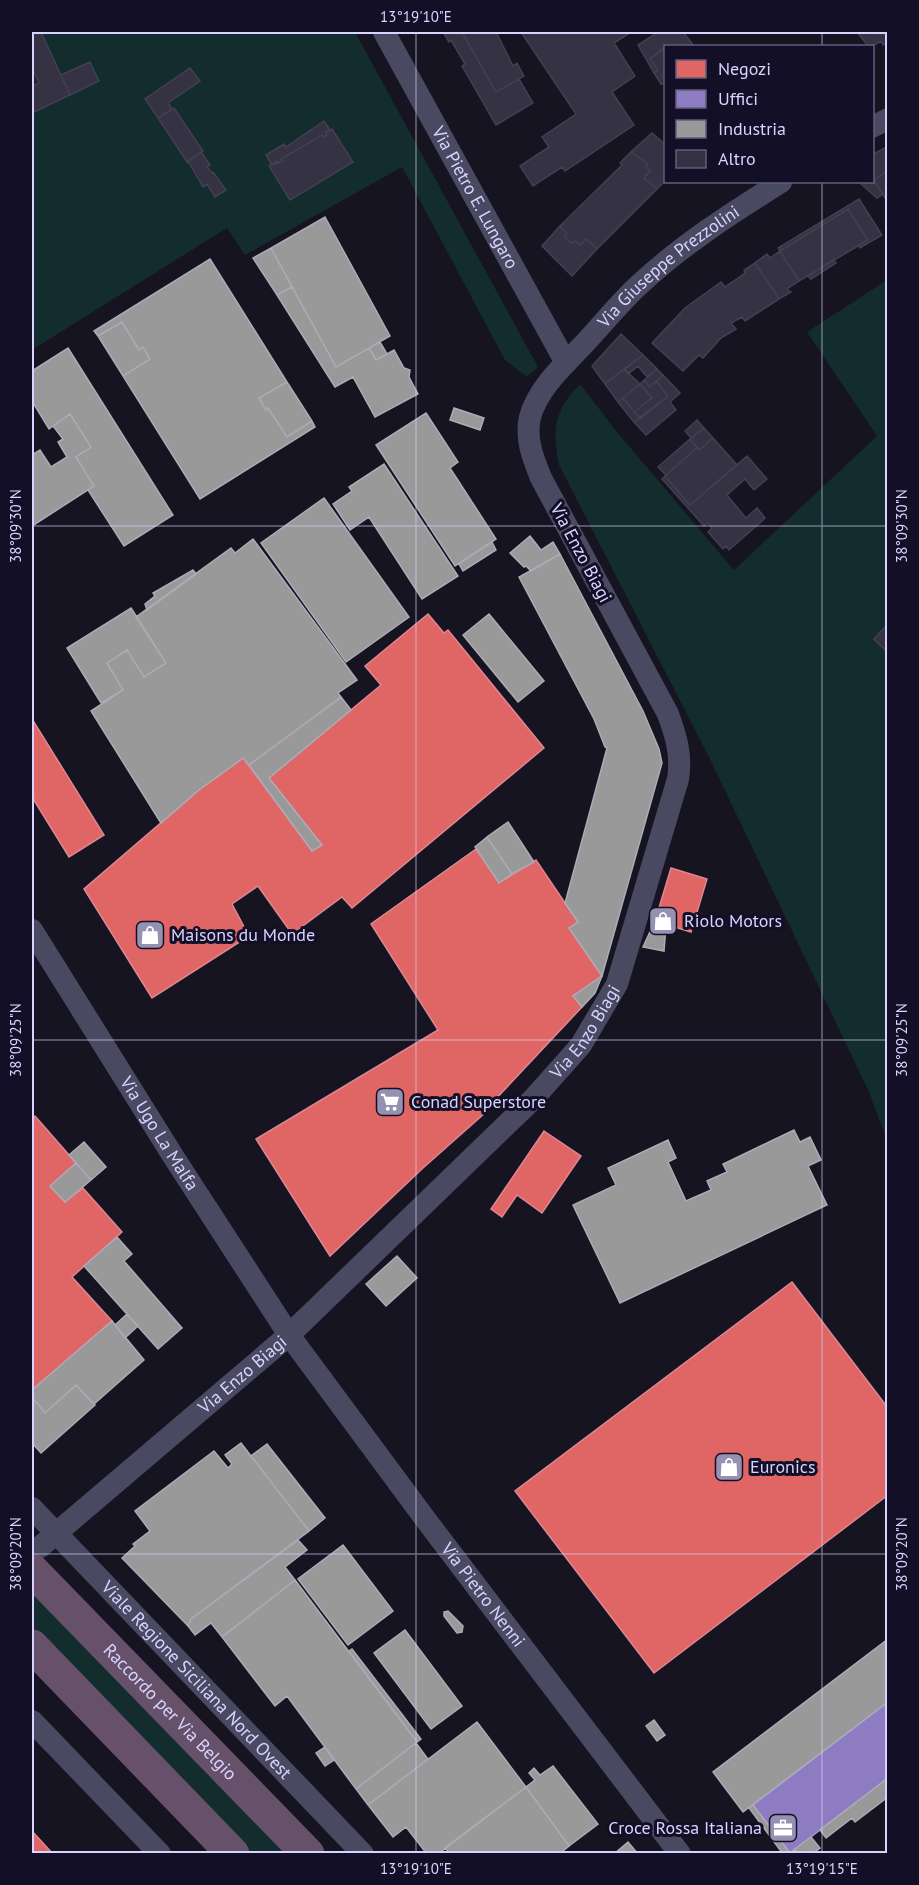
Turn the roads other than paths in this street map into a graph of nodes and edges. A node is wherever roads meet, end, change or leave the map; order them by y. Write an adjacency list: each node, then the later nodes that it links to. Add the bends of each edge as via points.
1 (384, 32): 5 (street, Via Pietro E. Lungaro)
2 (888, 119): 3 (street)
3 (874, 126)
4 (778, 183): 5 (street, Via Giuseppe Prezzolini, via 723,218 661,265)
5 (566, 363): 6 (street, Via Giuseppe Prezzolini, via 536,402)
6 (528, 428): 8 (street, Via Enzo Biagi, via 541,478 668,714 681,763 678,779 617,984 581,1045 533,1099)
7 (32, 930): 8 (street, Via Ugo La Malfa)
8 (289, 1335): 10 (street, Via Enzo Biagi); 17 (street, Via Pietro Nenni)
9 (32, 1508): 10 (street, Viale Regione Siciliana Nord Ovest)
10 (42, 1550): 15 (highway, Raccordo per Via Belgio); 16 (street, Viale Regione Siciliana Nord Ovest)
11 (32, 1646): 14 (highway)
12 (32, 1721): 13 (street)
13 (160, 1854)
14 (233, 1854)
15 (308, 1854)
16 (363, 1854)
17 (680, 1854)

